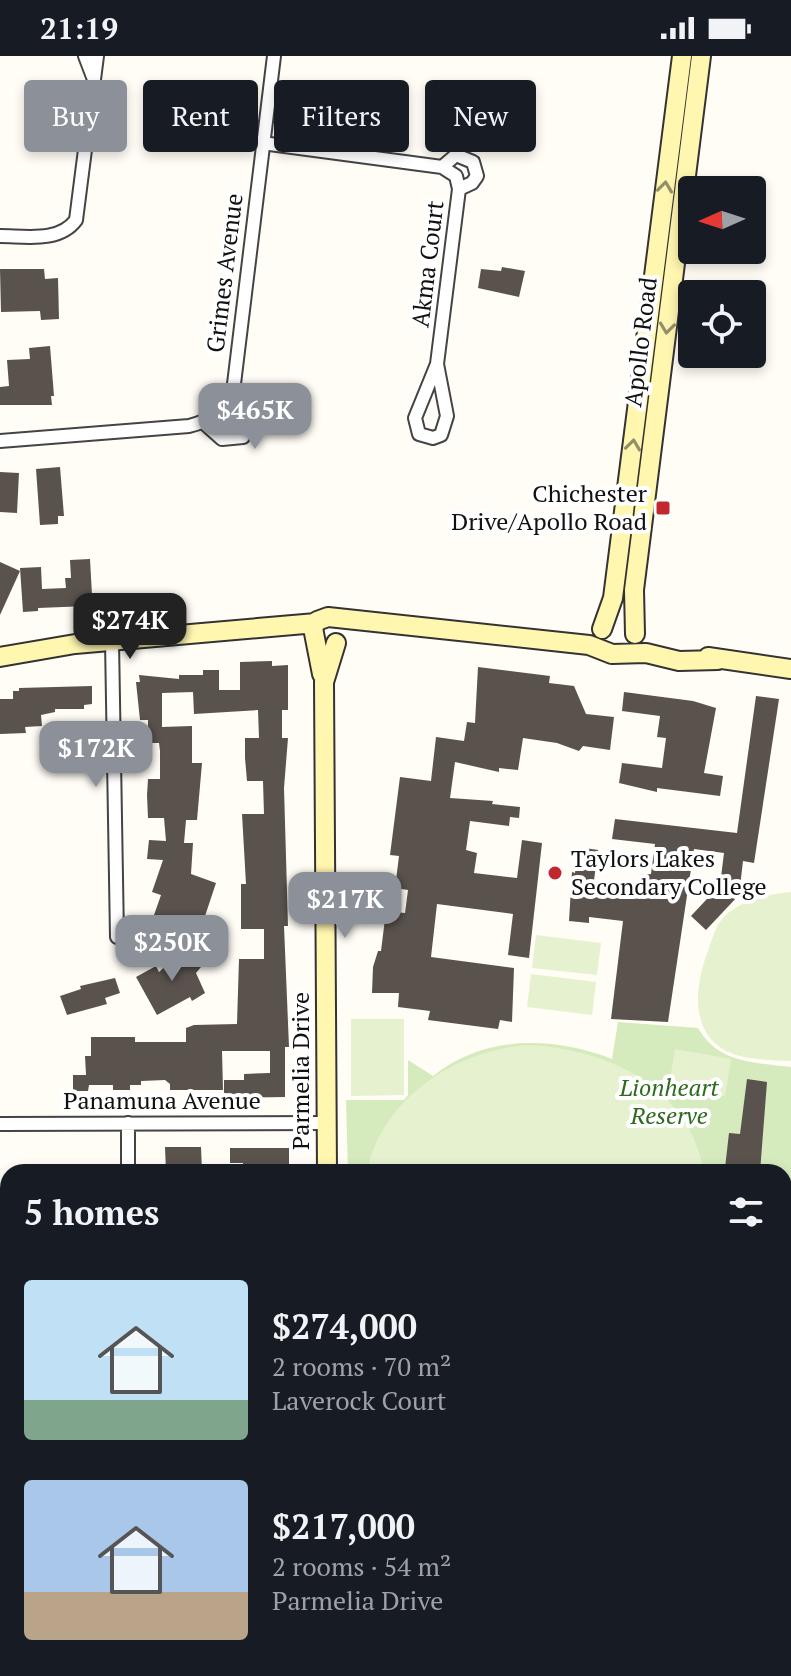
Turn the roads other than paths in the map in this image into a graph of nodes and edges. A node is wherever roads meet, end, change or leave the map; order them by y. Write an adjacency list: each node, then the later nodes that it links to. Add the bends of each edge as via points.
1 (85, 56): 6 (street)
2 (97, 56): 6 (street)
3 (274, 56): 7 (street, Grimes Avenue)
4 (682, 56): 17 (street, Apollo Road, one-way to 4, via 613,598)
5 (701, 56): 19 (street, Apollo Road, one-way to 19, via 634,590)
6 (93, 80)
7 (262, 143): 9 (street, Akma Court); 13 (street, Grimes Avenue)
8 (84, 152): 11 (street, via 76,220 68,230 55,236)
9 (442, 167): 10 (street, Akma Court, via 456,176); 10 (street, via 456,155 473,162 477,176)
10 (459, 189): 12 (street, Akma Court)
11 (0, 236)
12 (437, 364): 12 (street, via 447,416 441,435 433,438 419,434 415,418)
13 (233, 392): 14 (street); 14 (street, via 247,426 243,437 222,439)
14 (203, 422): 15 (street)
15 (0, 441)
16 (400, 627): 18 (street); 21 (street); 22 (street, via 363,630)
17 (601, 629): 19 (street, via 618,626); 21 (street); 23 (street, Apollo Road)
18 (319, 631): 20 (street, via 255,630); 22 (street, via 324,646); 28 (street, Parmelia Drive)
19 (636, 635): 24 (street); 26 (street)
20 (112, 641): 25 (street); 29 (street)
21 (556, 641): 23 (street)
22 (337, 642): 28 (street, Parmelia Drive)
23 (601, 649): 24 (street)
24 (627, 653): 26 (street)
25 (0, 657)
26 (718, 660): 27 (street)
27 (791, 669)
28 (324, 682): 31 (street, Parmelia Drive)
29 (117, 937)
30 (128, 1123): 31 (street, Panamuna Avenue); 32 (street, Panamuna Avenue); 33 (street)
31 (325, 1123): 34 (street, Parmelia Drive)
32 (0, 1124)
33 (128, 1164)
34 (327, 1164)

